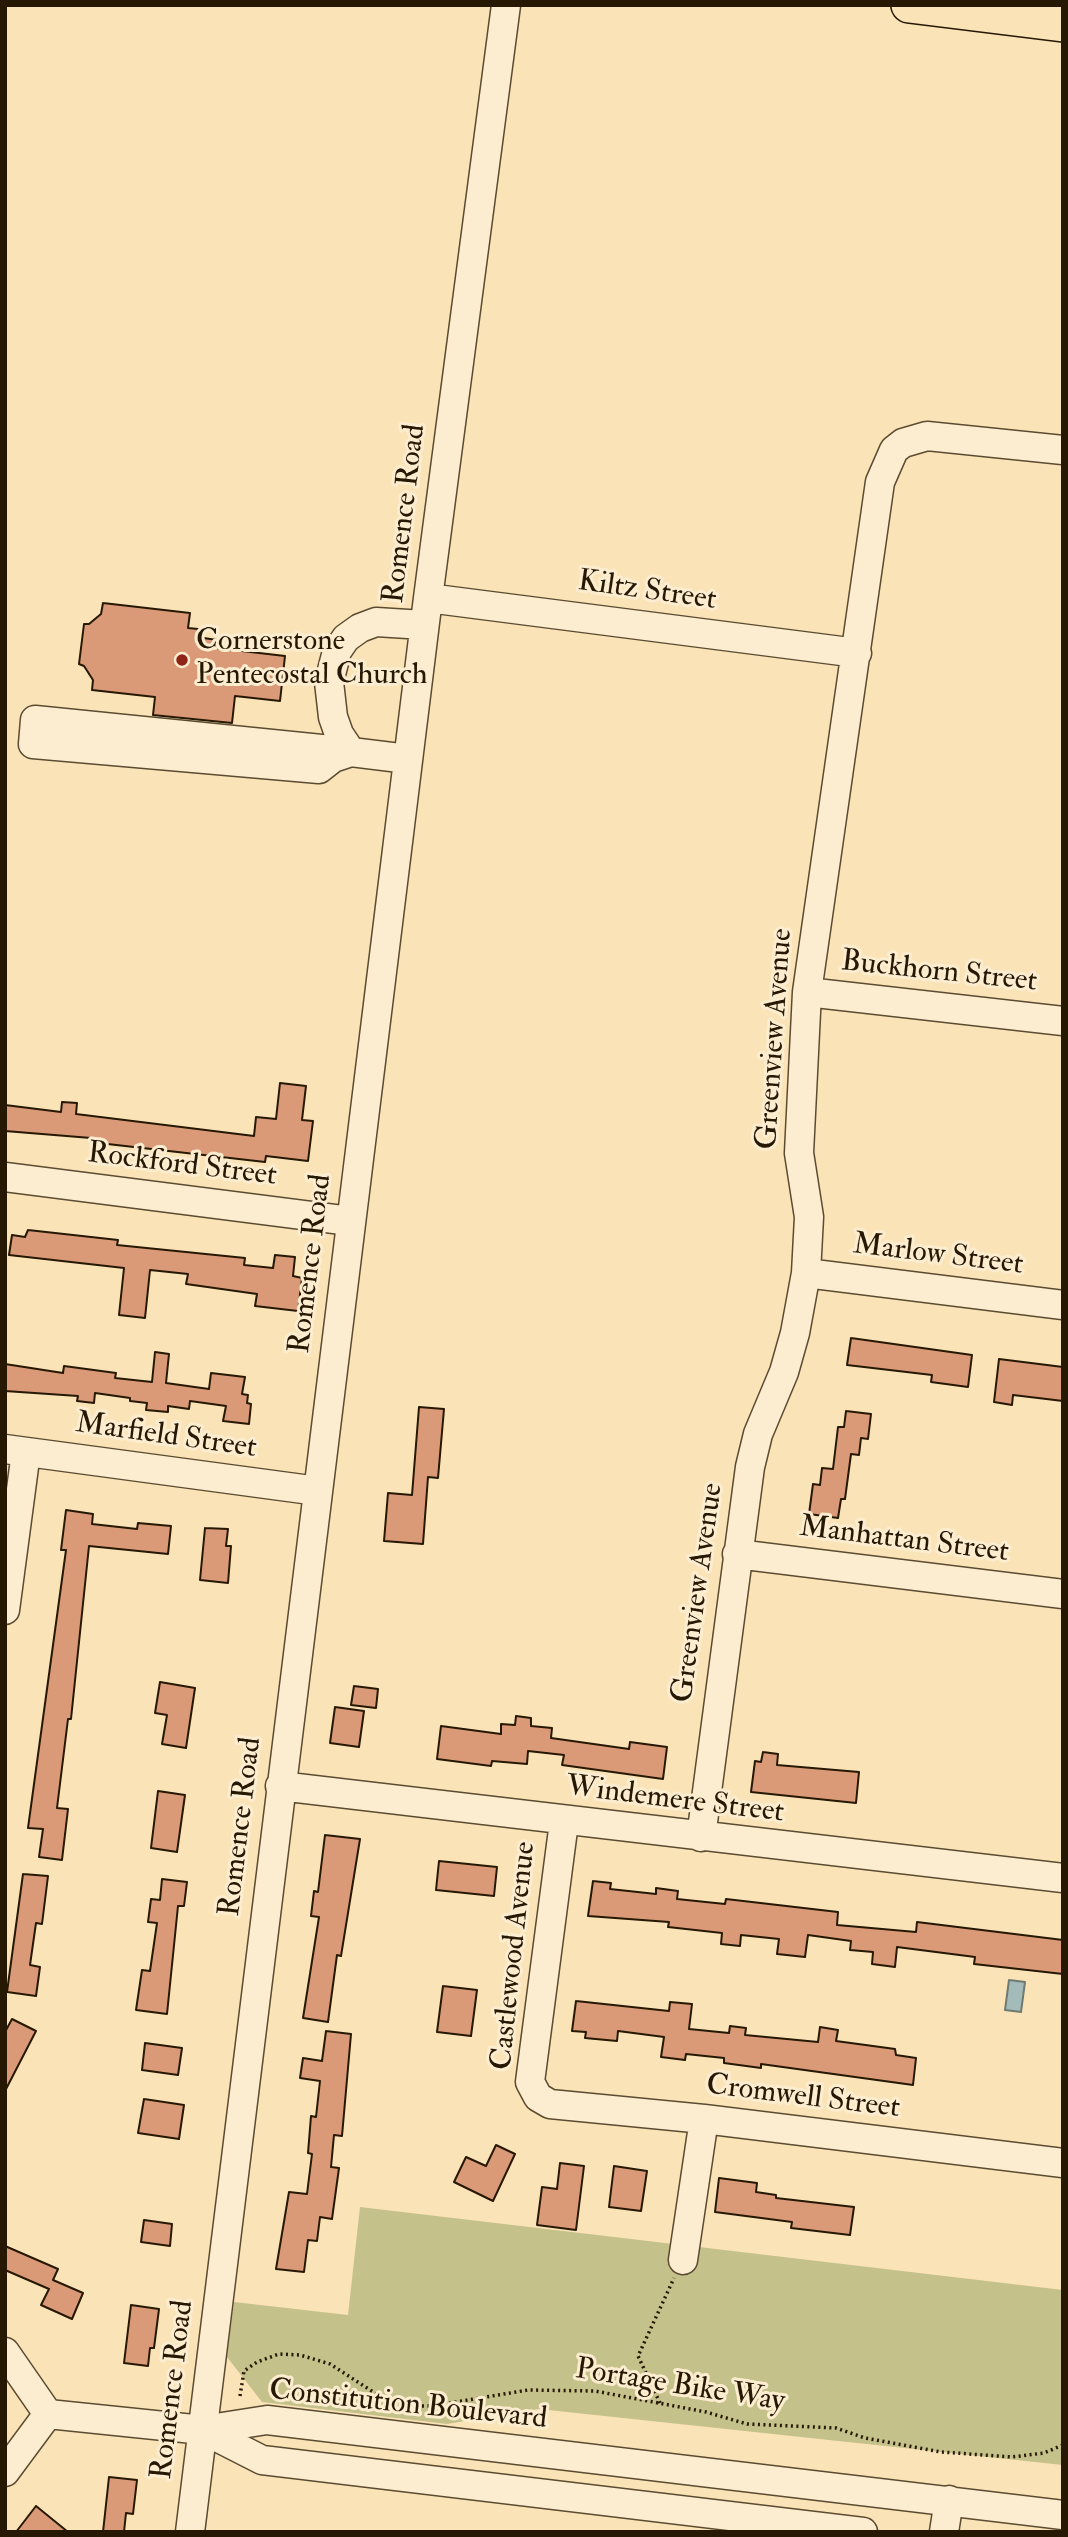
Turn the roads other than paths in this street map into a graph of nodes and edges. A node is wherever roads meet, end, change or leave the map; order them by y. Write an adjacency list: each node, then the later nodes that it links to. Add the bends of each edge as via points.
1 (506, 5): 5 (street, Romence Road)
2 (909, 5): 3 (main road)
3 (1063, 24)
4 (1063, 450): 6 (street, Greenview Avenue, via 927,436 894,450 875,503)
5 (426, 612): 6 (street, Kiltz Street); 7 (street, Kiltz Street, via 360,628 337,651 329,698 338,734); 8 (street, Romence Road)
6 (857, 653): 9 (street, Greenview Avenue)
7 (351, 752): 7 (street, via 34,732 319,769); 8 (street)
8 (408, 759): 12 (street, Romence Road)
9 (807, 992): 10 (street, Buckhorn Street); 13 (street, Greenview Avenue, via 799,1153 809,1217)
10 (1063, 1021)
11 (5, 1177): 12 (street, Rockford Street)
12 (350, 1221): 16 (street, Romence Road)
13 (806, 1273): 14 (street, Marlow Street); 17 (street, Greenview Avenue, via 784,1372 758,1434)
14 (1063, 1305)
15 (15, 1450): 16 (street, Marfield Street); 19 (street)
16 (318, 1491): 20 (street, Romence Road)
17 (737, 1554): 18 (street, Manhattan Street); 22 (street, Greenview Avenue)
18 (1063, 1594)
19 (5, 1610)
20 (280, 1786): 21 (street, Windemere Street); 30 (street, Romence Road)
21 (564, 1822): 22 (street, Windemere Street); 24 (street, Castlewood Avenue, via 530,2082)
22 (701, 1837): 23 (street, Windemere Street)
23 (1063, 1878)
24 (538, 2097): 25 (street, Cromwell Street, via 550,2104)
25 (704, 2119): 26 (street, Cromwell Street); 27 (street)
26 (1063, 2163)
27 (683, 2260)
28 (5, 2352): 29 (street)
29 (48, 2414): 30 (street); 31 (street)
30 (204, 2430): 32 (street, Constitution Boulevard, via 267,2420); 34 (street, Romence Road); 35 (street, via 262,2460)
31 (5, 2472)
32 (949, 2501): 33 (street, Constitution Boulevard); 36 (street)
33 (1063, 2515)
34 (190, 2532)
35 (863, 2532)
36 (944, 2532)

